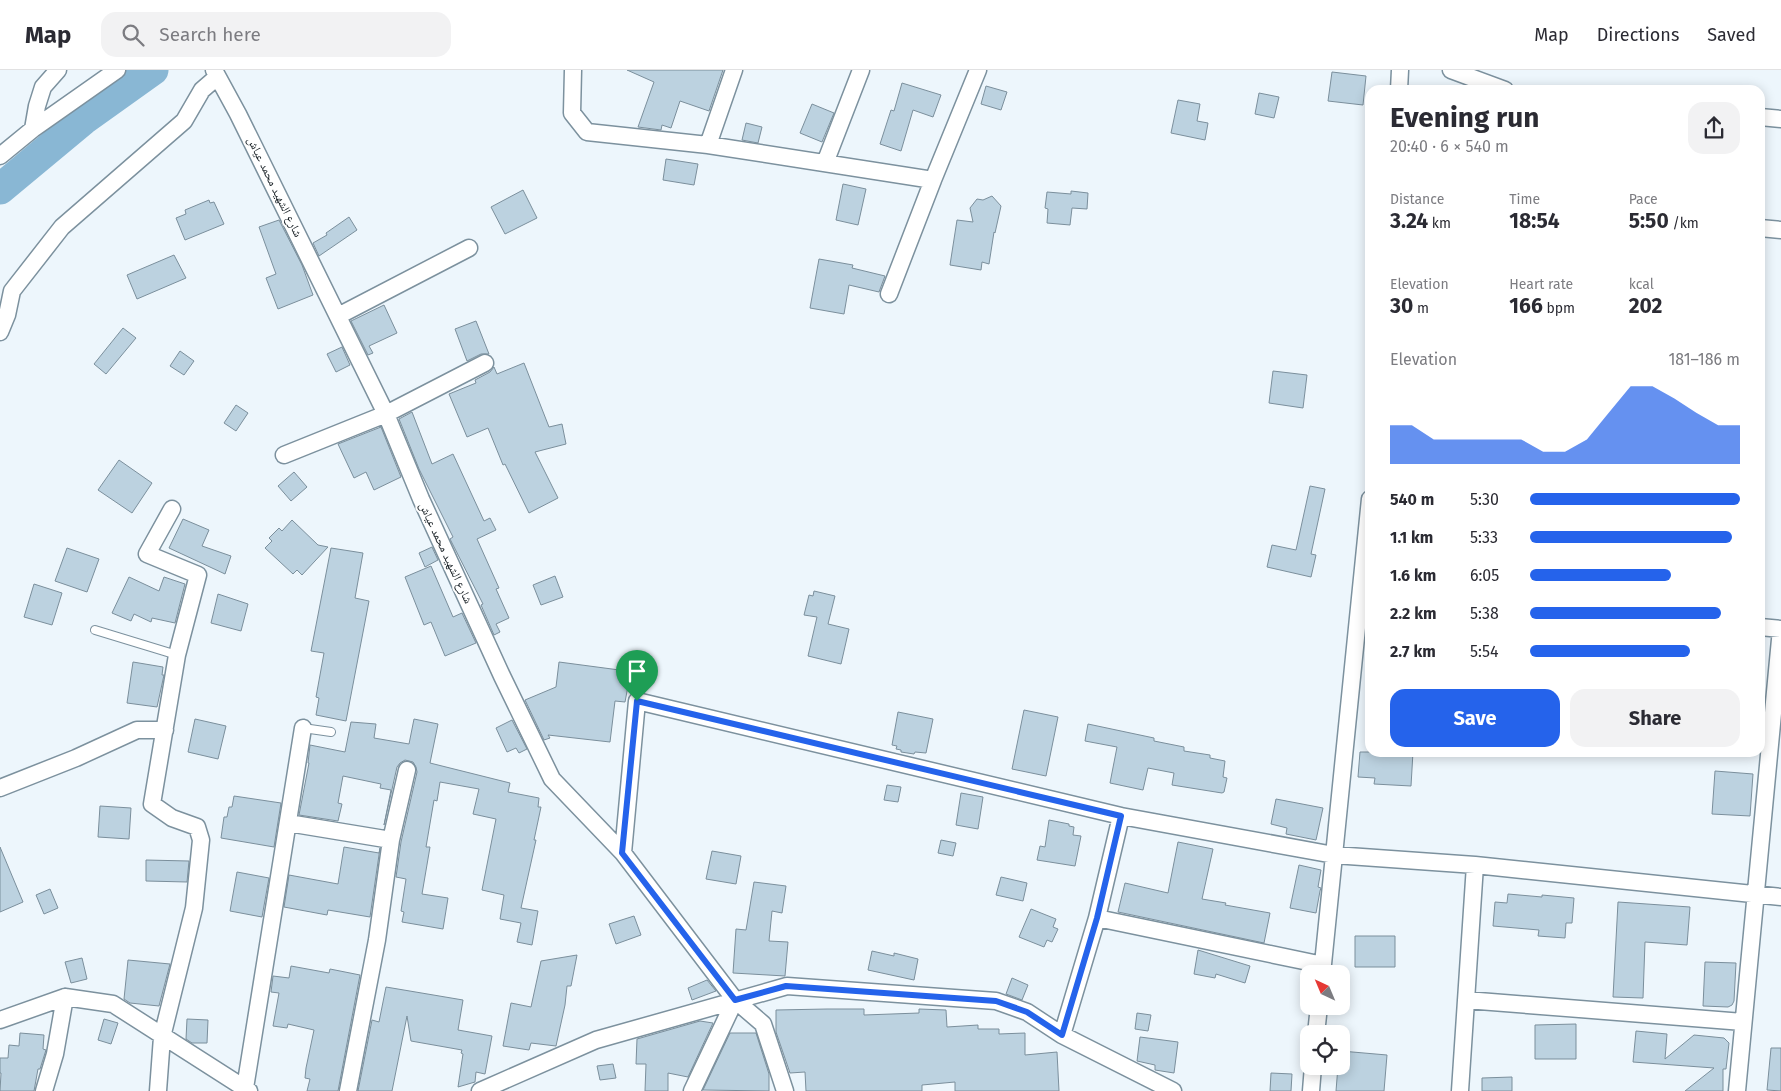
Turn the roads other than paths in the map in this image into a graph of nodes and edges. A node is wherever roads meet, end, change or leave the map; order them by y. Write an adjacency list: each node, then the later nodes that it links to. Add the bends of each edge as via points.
1 (58, 70): 14 (street, via 43,87)
2 (117, 70): 14 (street)
3 (573, 70): 15 (street, via 572,113 587,132)
4 (734, 70): 15 (street)
5 (861, 70): 17 (street)
6 (978, 70): 18 (street)
7 (1400, 70): 10 (street)
8 (1451, 70): 11 (street)
9 (215, 74): 23 (street, شارع الشهيد محمد عياش); 24 (street, via 184,121 62,227 12,291)
10 (1399, 85)
11 (1492, 85)
12 (1765, 117): 13 (street)
13 (1781, 118)
14 (33, 130): 16 (street)
15 (708, 145): 17 (street)
16 (0, 156)
17 (825, 163): 18 (street)
18 (933, 180): 22 (street)
19 (1765, 228): 20 (street)
20 (1781, 230)
21 (469, 248): 23 (street)
22 (889, 294)
23 (338, 316): 26 (street, شارع الشهيد محمد عياش)
24 (0, 332)
25 (486, 364): 26 (street)
26 (386, 414): 27 (street); 42 (street, شارع الشهيد محمد عياش, via 421,499 552,779)
27 (284, 455)
28 (172, 509): 33 (street, via 147,554 198,575)
29 (1365, 600): 43 (street)
30 (1765, 627): 31 (street)
31 (1781, 629): 45 (street)
32 (95, 630): 33 (lane)
33 (177, 655): 35 (street)
34 (303, 728): 36 (lane); 40 (street)
35 (165, 730): 38 (street, via 138,730); 56 (street, via 152,804 172,818 197,827 201,840 194,908)
36 (331, 732)
37 (407, 770): 41 (street)
38 (0, 788)
39 (1121, 816): 42 (street, via 637,701); 43 (street); 47 (street)
40 (288, 823): 41 (street); 58 (street)
41 (391, 840): 61 (street, via 377,940)
42 (622, 853): 51 (street, شارع الشهيد محمد عياش)
43 (1334, 855): 44 (street); 49 (street)
44 (1475, 865): 45 (street); 52 (street)
45 (1756, 895): 46 (street); 54 (street)
46 (1781, 897)
47 (1097, 918): 48 (street); 55 (street)
48 (1305, 965)
49 (1323, 965)
50 (66, 997): 53 (street); 56 (street, via 113,1004); 59 (street)
51 (735, 1000): 55 (street, via 786,986 996,1001 1027,1012); 62 (street, via 596,1040); 63 (street); 64 (street, شارع الشهيد محمد عياش, via 763,1024)
52 (1466, 1000): 54 (street); 67 (street)
53 (0, 1020)
54 (1743, 1022): 68 (street)
55 (1062, 1035): 65 (street)
56 (162, 1037): 58 (street); 60 (street)
57 (1312, 1075): 66 (street)
58 (247, 1090)
59 (44, 1091)
60 (158, 1091)
61 (348, 1091)
62 (480, 1091)
63 (692, 1091)
64 (786, 1091)
65 (1173, 1091)
66 (1310, 1091)
67 (1460, 1091)
68 (1737, 1091)

